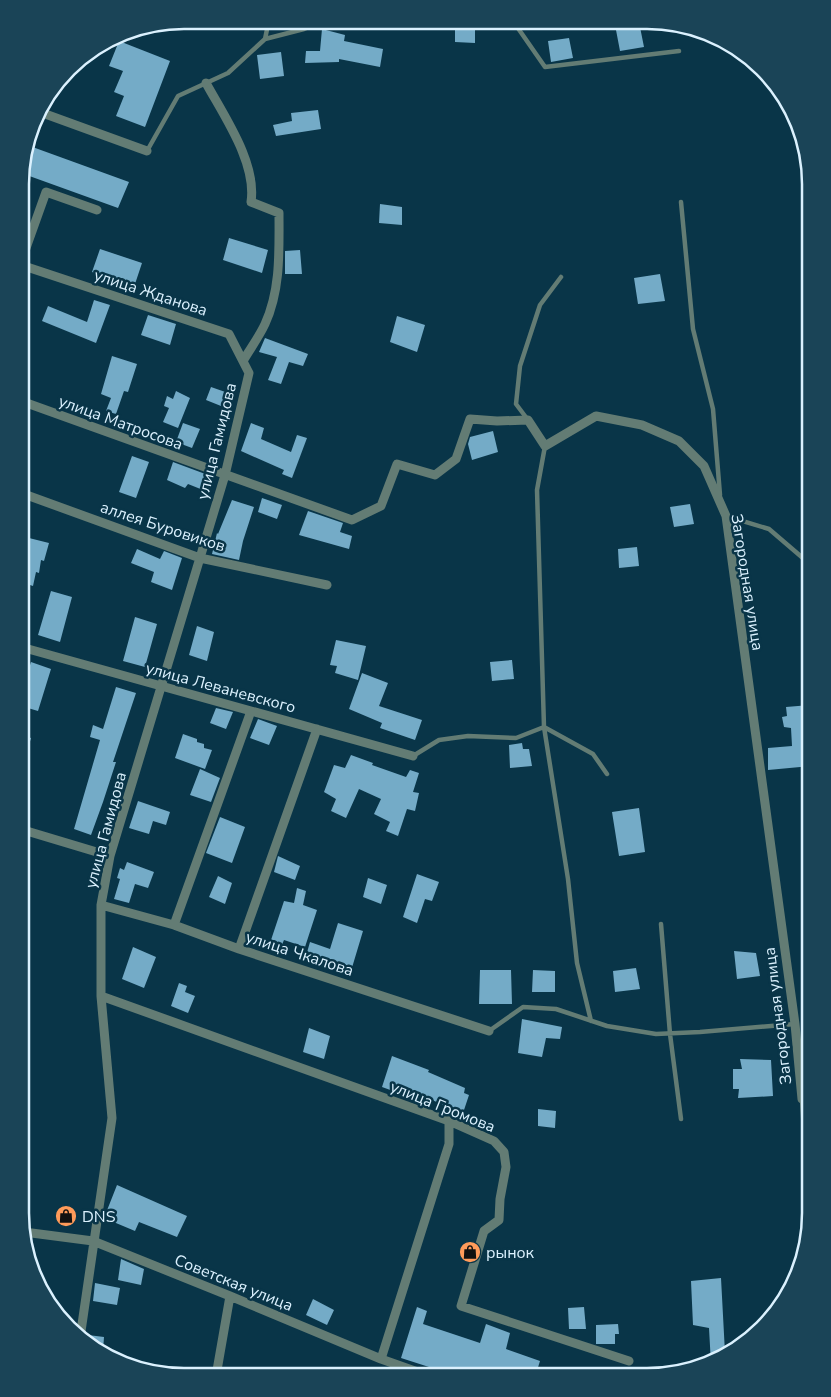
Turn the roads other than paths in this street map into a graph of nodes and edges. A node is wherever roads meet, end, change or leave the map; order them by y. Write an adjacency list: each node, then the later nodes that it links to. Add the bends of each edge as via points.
1 (267, 29): 4 (lane)
2 (304, 29): 4 (lane)
3 (519, 29): 5 (lane, via 545,67)
4 (265, 39): 6 (lane, via 228,73)
5 (679, 51)
6 (206, 83): 8 (lane, via 178,96); 14 (street, via 235,134 253,190 251,202 279,213 279,270 271,305 265,324)
7 (46, 114): 8 (street)
8 (147, 151)
9 (681, 202): 21 (lane, via 693,329 713,409 719,493)
10 (97, 210): 11 (street, via 46,192)
11 (29, 240)
12 (29, 266): 14 (street, улица Жданова, via 229,334)
13 (561, 277): 17 (lane, via 540,305 520,366 516,404)
14 (243, 361): 15 (street, улица Жданова)
15 (249, 373): 19 (street, улица Гамидова)
16 (29, 405): 19 (street, улица Матросова)
17 (528, 420): 18 (street); 19 (street, улица Матросова, via 470,419 456,459 435,475 397,464 381,506 352,520)
18 (545, 446): 21 (street, Загородная улица, via 596,416 642,425 680,441 704,466); 28 (lane, via 537,490)
19 (225, 475): 23 (street, улица Гамидова)
20 (29, 496): 23 (street, аллея Буровиков)
21 (726, 516): 22 (lane, via 769,529); 40 (street, Загородная улица)
22 (802, 557)
23 (200, 558): 24 (street, аллея Буровиков); 26 (street, улица Гамидова)
24 (327, 585)
25 (29, 649): 26 (street, улица Леваневского)
26 (162, 686): 27 (street, улица Леваневского); 33 (street, улица Гамидова)
27 (251, 711): 29 (street, улица Леваневского); 35 (street)
28 (544, 727): 30 (lane, via 516,738 468,736 439,740); 31 (lane, via 593,754); 39 (lane, via 578,963)
29 (316, 729): 30 (street, улица Леваневского); 37 (street)
30 (413, 756)
31 (607, 774)
32 (29, 832): 33 (street)
33 (110, 856): 34 (street, улица Гамидова)
34 (101, 905): 35 (street, улица Чкалова); 38 (street, улица Гамидова)
35 (174, 924): 37 (street, улица Чкалова)
36 (661, 924): 42 (lane)
37 (240, 949): 41 (street, улица Чкалова)
38 (101, 996): 45 (street, улица Громова); 47 (street, улица Гамидова, via 112,1118)
39 (591, 1021): 41 (lane, via 556,1009 523,1007); 42 (lane)
40 (795, 1024): 42 (lane); 43 (street, Загородная улица)
41 (489, 1031)
42 (670, 1034): 44 (lane)
43 (802, 1072)
44 (680, 1119)
45 (449, 1121): 50 (street, via 449,1144); 51 (street, улица Громова, via 494,1141 504,1152 506,1167 499,1220 484,1231 461,1306)
46 (30, 1233): 47 (street, Советская улица)
47 (93, 1242): 48 (street, Советская улица); 49 (street, улица Гамидова)
48 (230, 1296): 50 (street, Советская улица); 52 (street)
49 (81, 1329)
50 (381, 1359): 53 (street, Советская улица)
51 (629, 1361)
52 (217, 1368)
53 (406, 1368)

